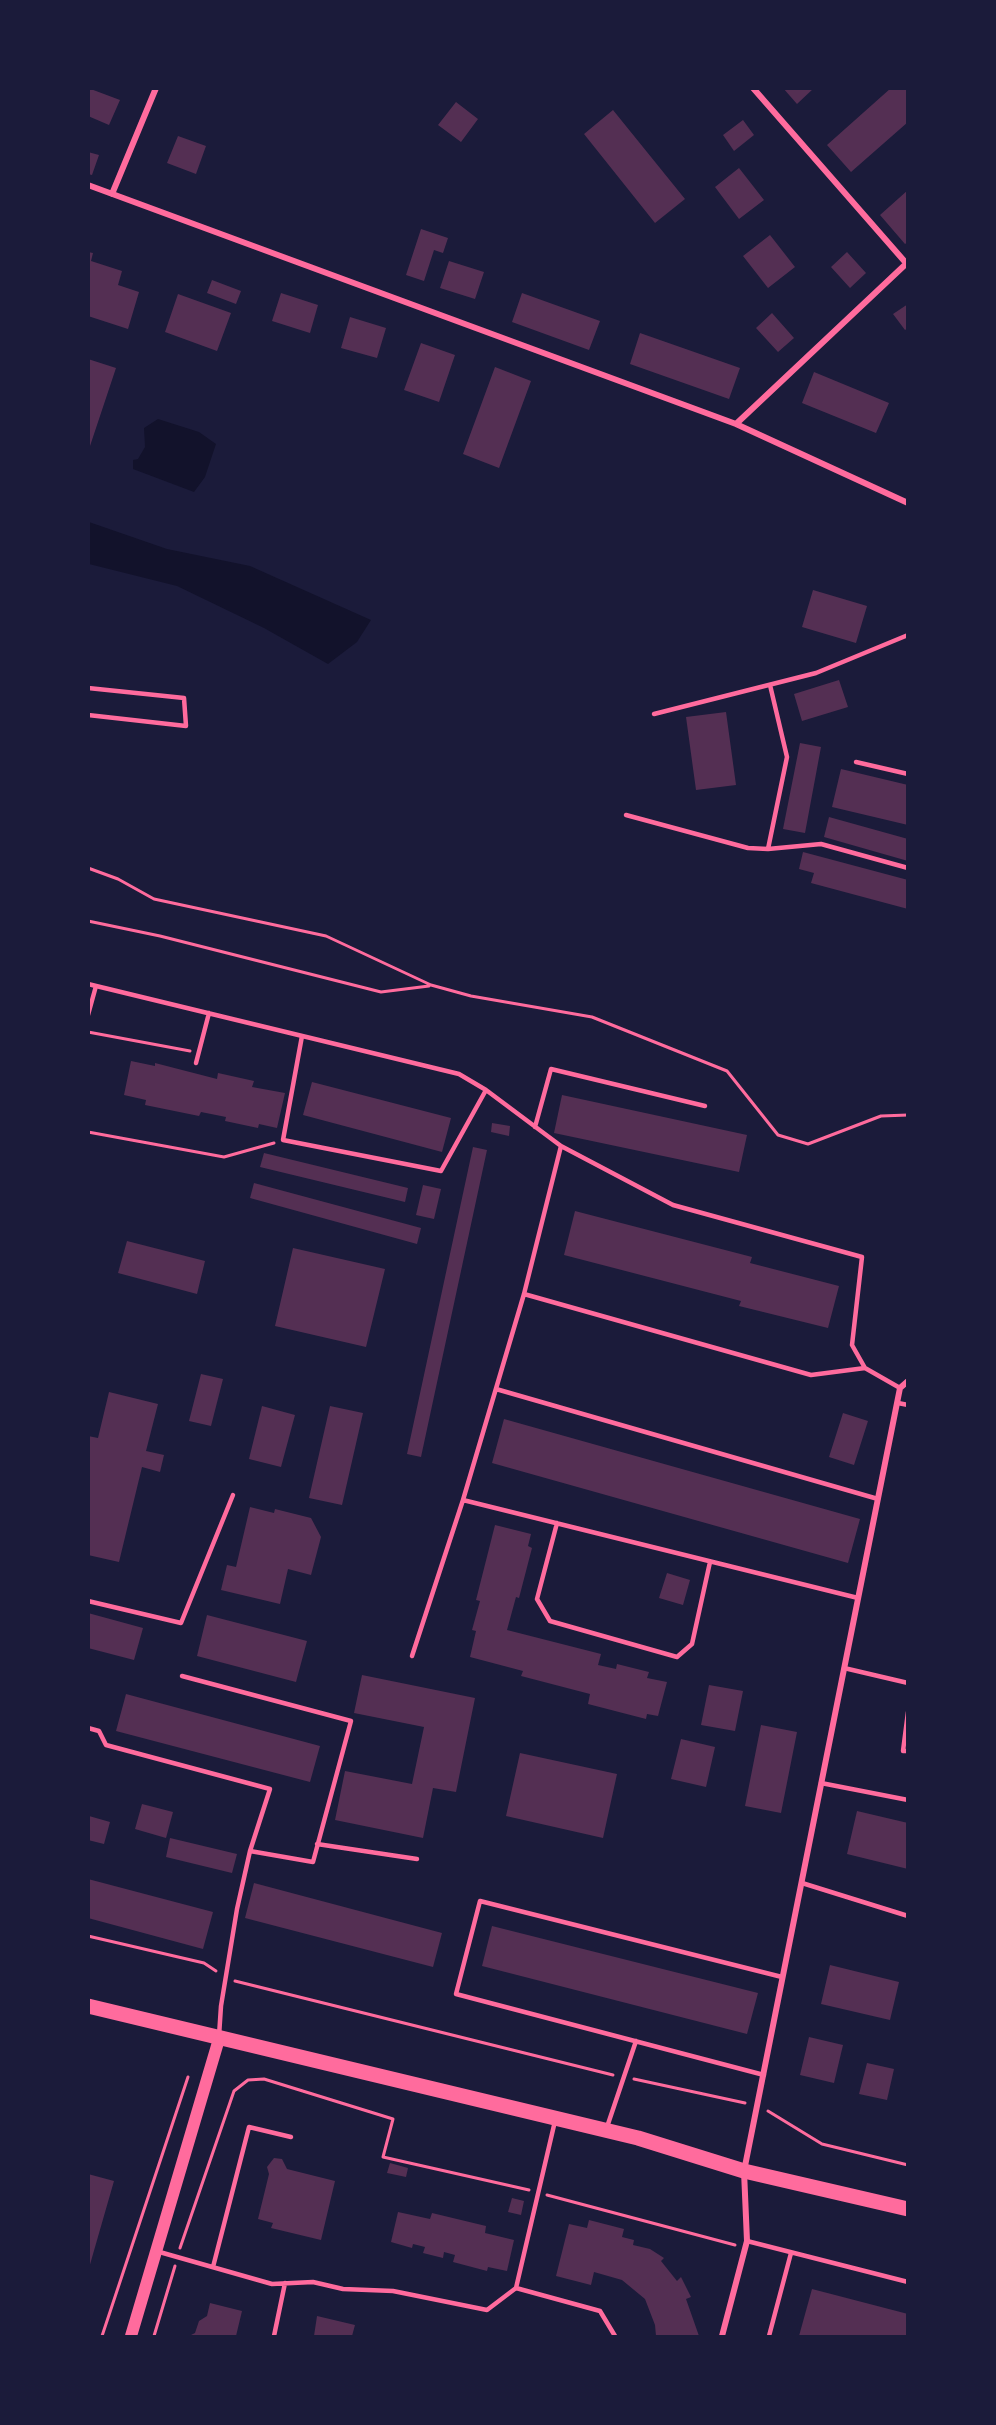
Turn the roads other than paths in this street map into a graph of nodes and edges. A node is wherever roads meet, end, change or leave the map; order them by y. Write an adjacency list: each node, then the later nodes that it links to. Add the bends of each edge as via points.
1 (156, 88): 4 (street)
2 (753, 88): 5 (street)
3 (88, 186): 4 (street)
4 (112, 194): 6 (street)
5 (907, 263): 6 (street)
6 (736, 424): 7 (street)
7 (908, 503)
8 (908, 635): 9 (lane, via 816,673)
9 (770, 685): 11 (lane); 16 (lane, via 786,757)
10 (88, 688): 12 (lane, via 184,698 186,726)
11 (654, 714)
12 (88, 715)
13 (856, 762): 14 (lane)
14 (908, 774)
15 (626, 815): 16 (lane, via 748,848)
16 (768, 849): 17 (lane, via 821,844)
17 (908, 868)
18 (88, 984): 19 (lane)
19 (96, 986): 20 (lane); 21 (lane)
20 (209, 1013): 22 (lane); 23 (lane)
21 (88, 1015)
22 (302, 1036): 24 (lane, via 459,1074); 24 (lane, via 282,1140 441,1171)
23 (196, 1063)
24 (486, 1090): 26 (lane)
25 (705, 1106): 26 (lane, via 551,1069)
26 (535, 1127): 27 (lane)
27 (561, 1146): 28 (lane); 29 (lane, via 673,1205 862,1257 852,1345)
28 (524, 1294): 29 (lane, via 812,1375); 32 (lane)
29 (865, 1368): 31 (lane)
30 (908, 1381): 31 (street)
31 (900, 1388): 33 (street)
32 (496, 1389): 36 (lane); 37 (lane)
33 (898, 1403): 34 (lane); 36 (street)
34 (908, 1405)
35 (233, 1495): 41 (lane, via 181,1623)
36 (878, 1499): 40 (street)
37 (463, 1500): 38 (lane); 42 (lane)
38 (557, 1524): 39 (lane); 39 (lane, via 537,1599 550,1621 677,1657 692,1644)
39 (710, 1562): 40 (lane)
40 (858, 1598): 43 (street)
41 (88, 1601)
42 (412, 1656)
43 (844, 1668): 45 (lane); 49 (street)
44 (182, 1676): 51 (lane, via 351,1721)
45 (908, 1683)
46 (908, 1712): 48 (lane, via 903,1751)
47 (88, 1728): 52 (lane, via 99,1731 106,1745 270,1789)
48 (908, 1751)
49 (821, 1783): 50 (lane); 54 (street)
50 (908, 1800)
51 (317, 1844): 52 (lane, via 313,1862); 53 (lane)
52 (250, 1851): 58 (lane, via 237,1909)
53 (417, 1859)
54 (802, 1883): 55 (lane); 56 (street)
55 (908, 1916)
56 (782, 1977): 59 (lane, via 480,1901 456,1994); 60 (street)
57 (88, 2006): 58 (main road)
58 (219, 2038): 61 (main road); 67 (main road)
59 (636, 2041): 60 (lane); 62 (lane)
60 (764, 2075): 64 (street)
61 (556, 2118): 62 (main road); 72 (lane)
62 (606, 2130): 64 (main road)
63 (291, 2137): 69 (lane, via 249,2127)
64 (744, 2171): 65 (main road); 66 (street)
65 (908, 2209)
66 (746, 2244): 68 (lane); 76 (street)
67 (156, 2250): 69 (lane); 73 (main road)
68 (791, 2253): 70 (lane); 77 (lane)
69 (213, 2267): 71 (lane, via 272,2284)
70 (908, 2282)
71 (285, 2283): 72 (lane, via 313,2282 343,2289 393,2291 488,2310); 74 (lane)
72 (516, 2288): 75 (lane, via 600,2311)
73 (131, 2337)
74 (274, 2337)
75 (615, 2337)
76 (722, 2337)
77 (769, 2337)

